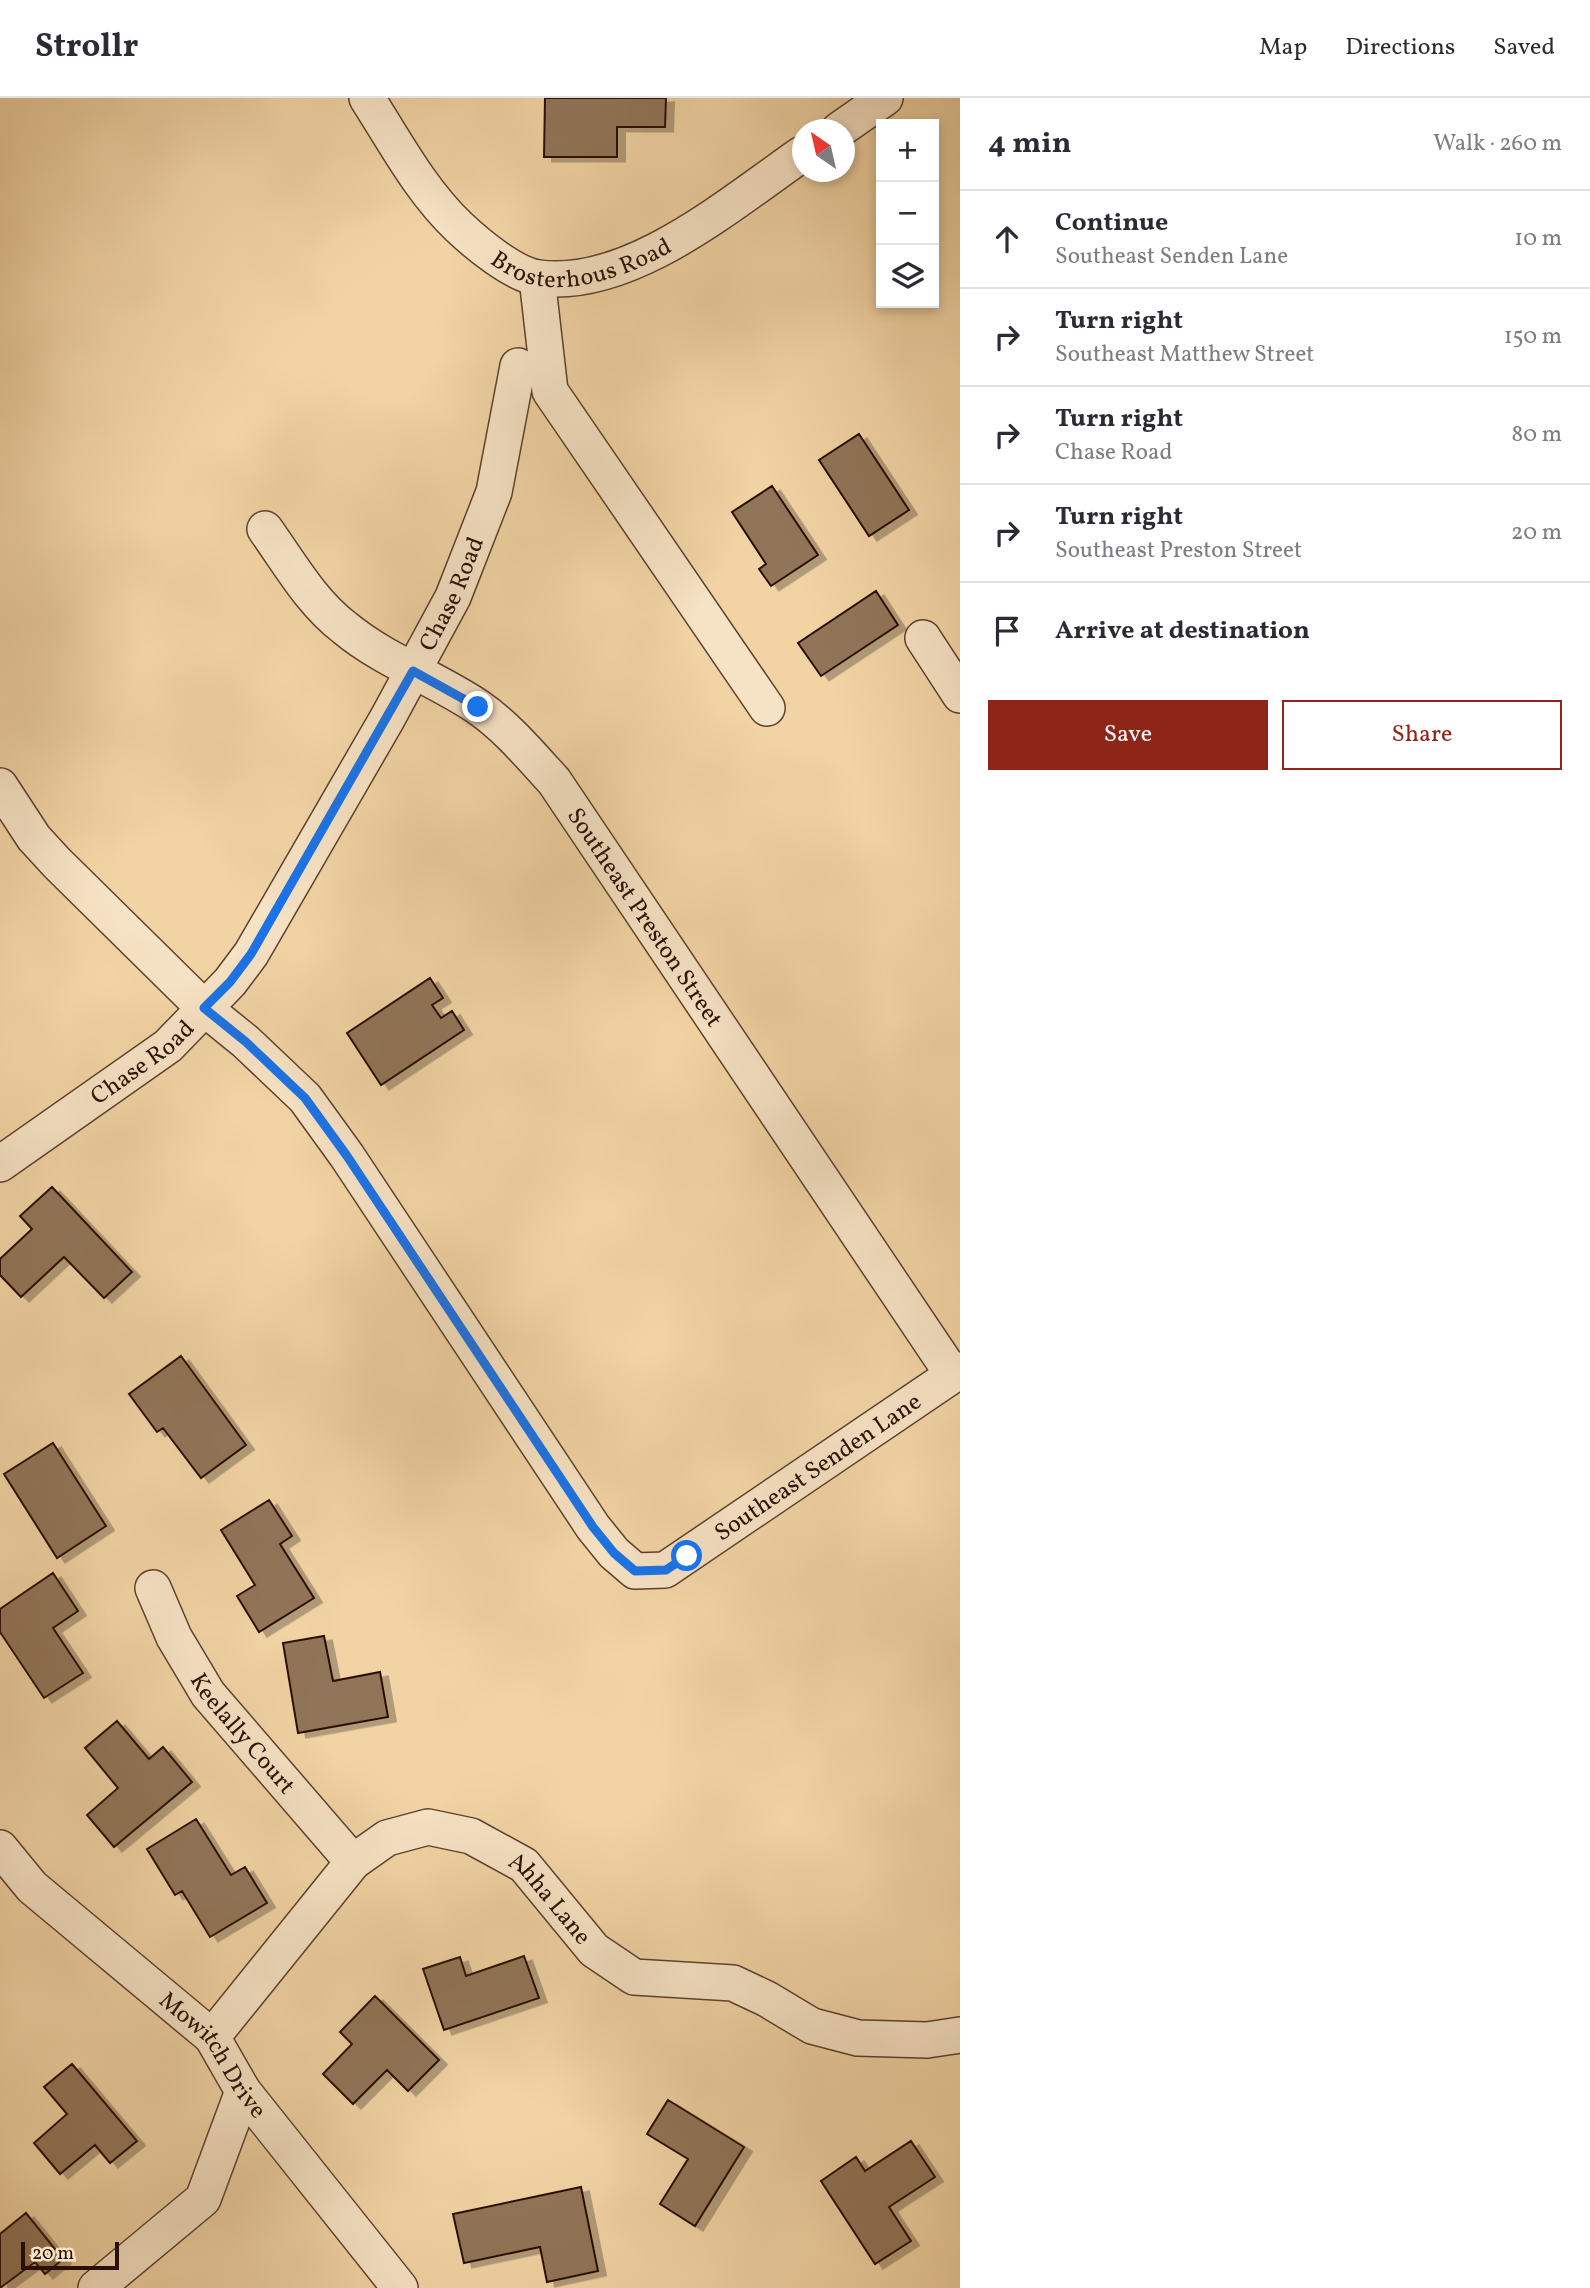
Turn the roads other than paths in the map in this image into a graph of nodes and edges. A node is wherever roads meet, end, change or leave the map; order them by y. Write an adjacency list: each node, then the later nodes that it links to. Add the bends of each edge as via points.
1 (366, 98): 5 (street, Brosterhous Road, via 422,184 458,226 494,258)
2 (886, 98): 3 (street)
3 (855, 119)
4 (792, 161): 5 (street, Brosterhous Road, via 672,243 630,265 584,277)
5 (537, 278): 11 (street, via 550,391)
6 (518, 366): 9 (street, Chase Road, via 494,492 453,597)
7 (265, 529): 9 (street, Southeast Preston Street, via 319,606 370,647)
8 (923, 638): 10 (street)
9 (413, 671): 13 (street, Chase Road, via 251,954); 15 (street, Southeast Preston Street, via 478,707 519,742 554,781)
10 (960, 695)
11 (767, 708)
12 (0, 786): 13 (street, via 34,838)
13 (204, 1008): 14 (street, Chase Road, via 167,1046); 15 (street, Southeast Senden Lane, via 305,1098 593,1527 635,1571 666,1570)
14 (0, 1164)
15 (956, 1372)
16 (153, 1588): 18 (street, Keelally Court, via 208,1694)
17 (0, 1848): 20 (street, Mowitch Drive, via 32,1887)
18 (353, 1862): 19 (street, Ahha Lane, via 387,1838 428,1827 471,1836 524,1865 594,1950 634,1977 733,1983 812,2026 858,2038 927,2040); 20 (street, Ahha Lane)
19 (960, 2035)
20 (212, 2038): 21 (street, Mowitch Drive)
21 (243, 2091): 22 (street, via 203,2199); 23 (street, Mowitch Drive)
22 (96, 2288)
23 (400, 2288)

